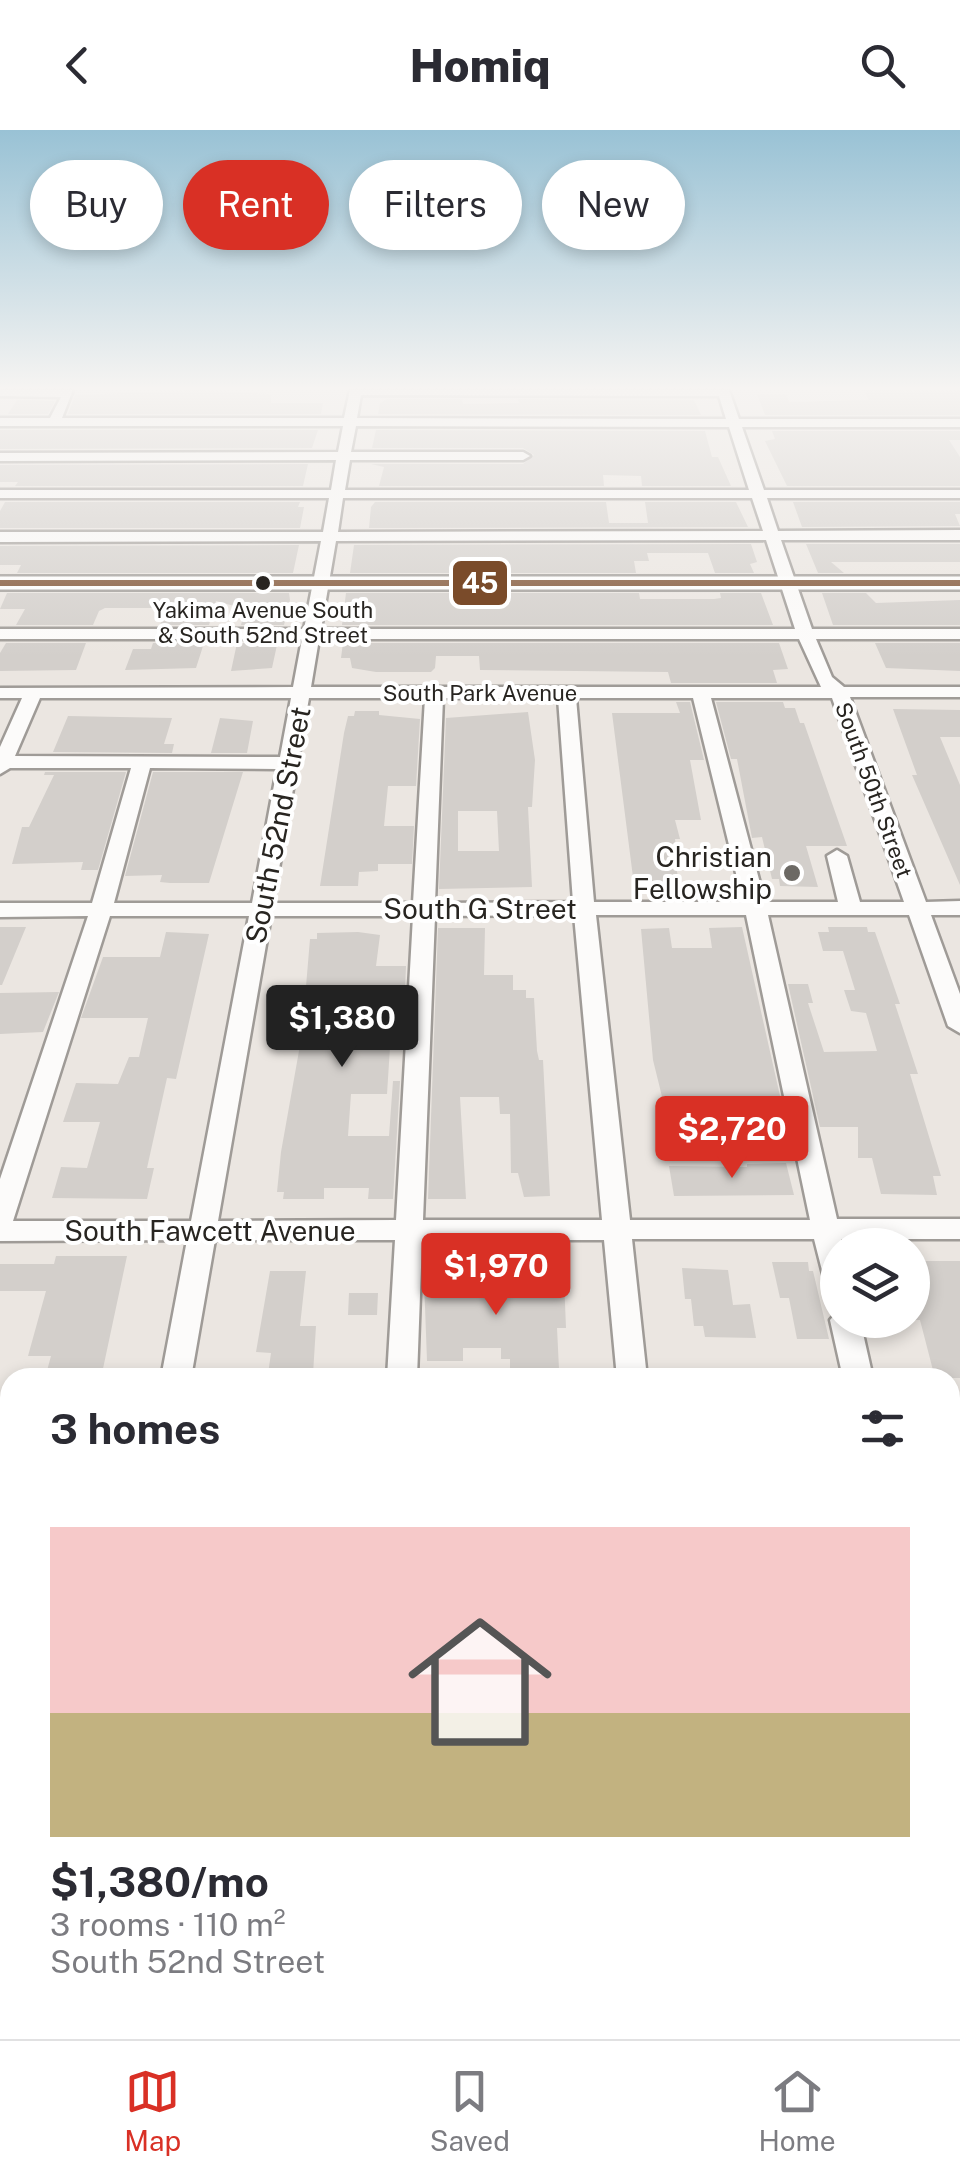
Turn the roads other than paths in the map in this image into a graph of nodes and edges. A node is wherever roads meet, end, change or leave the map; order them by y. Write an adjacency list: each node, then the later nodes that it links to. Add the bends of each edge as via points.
1 (340, 479): 4 (street, South 52nd Street)
2 (753, 479): 5 (street, South 50th Street)
3 (0, 494): 4 (street)
4 (338, 494): 5 (street); 10 (street, South 52nd Street)
5 (758, 494): 6 (street); 7 (street, South 50th Street)
6 (960, 494)
7 (773, 535): 8 (street); 10 (street); 13 (street, South 50th Street)
8 (960, 535)
9 (0, 537): 10 (street)
10 (330, 537): 12 (street, South 52nd Street)
11 (0, 582): 12 (main road)
12 (321, 583): 13 (main road); 16 (street, South 52nd Street)
13 (790, 583): 14 (main road); 17 (street, South 50th Street)
14 (960, 583)
15 (0, 634): 16 (street)
16 (312, 634): 17 (street); 23 (street, South 52nd Street)
17 (806, 634): 18 (street); 19 (street, South 50th Street, via 824,680)
18 (960, 634)
19 (839, 692): 20 (street, South Park Avenue); 26 (street, South Park Avenue); 31 (street, South 50th Street)
20 (960, 692)
21 (0, 693): 22 (street, South Park Avenue)
22 (34, 693): 23 (street, South Park Avenue); 29 (street)
23 (303, 693): 24 (street, South Park Avenue); 28 (street, South 52nd Street)
24 (434, 693): 25 (street, South Park Avenue); 38 (street)
25 (567, 693): 26 (street, South Park Avenue); 39 (street)
26 (701, 693): 33 (street)
27 (142, 762): 28 (street); 29 (street); 36 (street)
28 (290, 763): 37 (street, South 52nd Street)
29 (1, 764)
30 (836, 856): 34 (street)
31 (918, 908): 32 (street, South G Street); 34 (street, South G Street); 40 (street, South 50th Street)
32 (960, 908)
33 (756, 909): 34 (street, South G Street); 39 (street, South G Street); 42 (street)
34 (851, 909)
35 (0, 910): 36 (street, South G Street)
36 (101, 910): 37 (street, South G Street); 41 (street)
37 (262, 910): 38 (street, South G Street); 47 (street, South 52nd Street)
38 (423, 910): 39 (street, South G Street); 48 (street)
39 (584, 910): 49 (street)
40 (960, 1026)
41 (0, 1220)
42 (825, 1228)
43 (930, 1229): 44 (street, South Fawcett Avenue)
44 (960, 1229)
45 (820, 1230): 49 (street, South Fawcett Avenue)
46 (0, 1231): 47 (street, South Fawcett Avenue)
47 (200, 1231): 48 (street, South Fawcett Avenue); 51 (street, South 52nd Street)
48 (407, 1231): 49 (street, South Fawcett Avenue); 52 (street)
49 (618, 1231): 53 (street)
50 (849, 1338): 54 (street)
51 (178, 1368)
52 (402, 1368)
53 (631, 1368)
54 (856, 1368)

